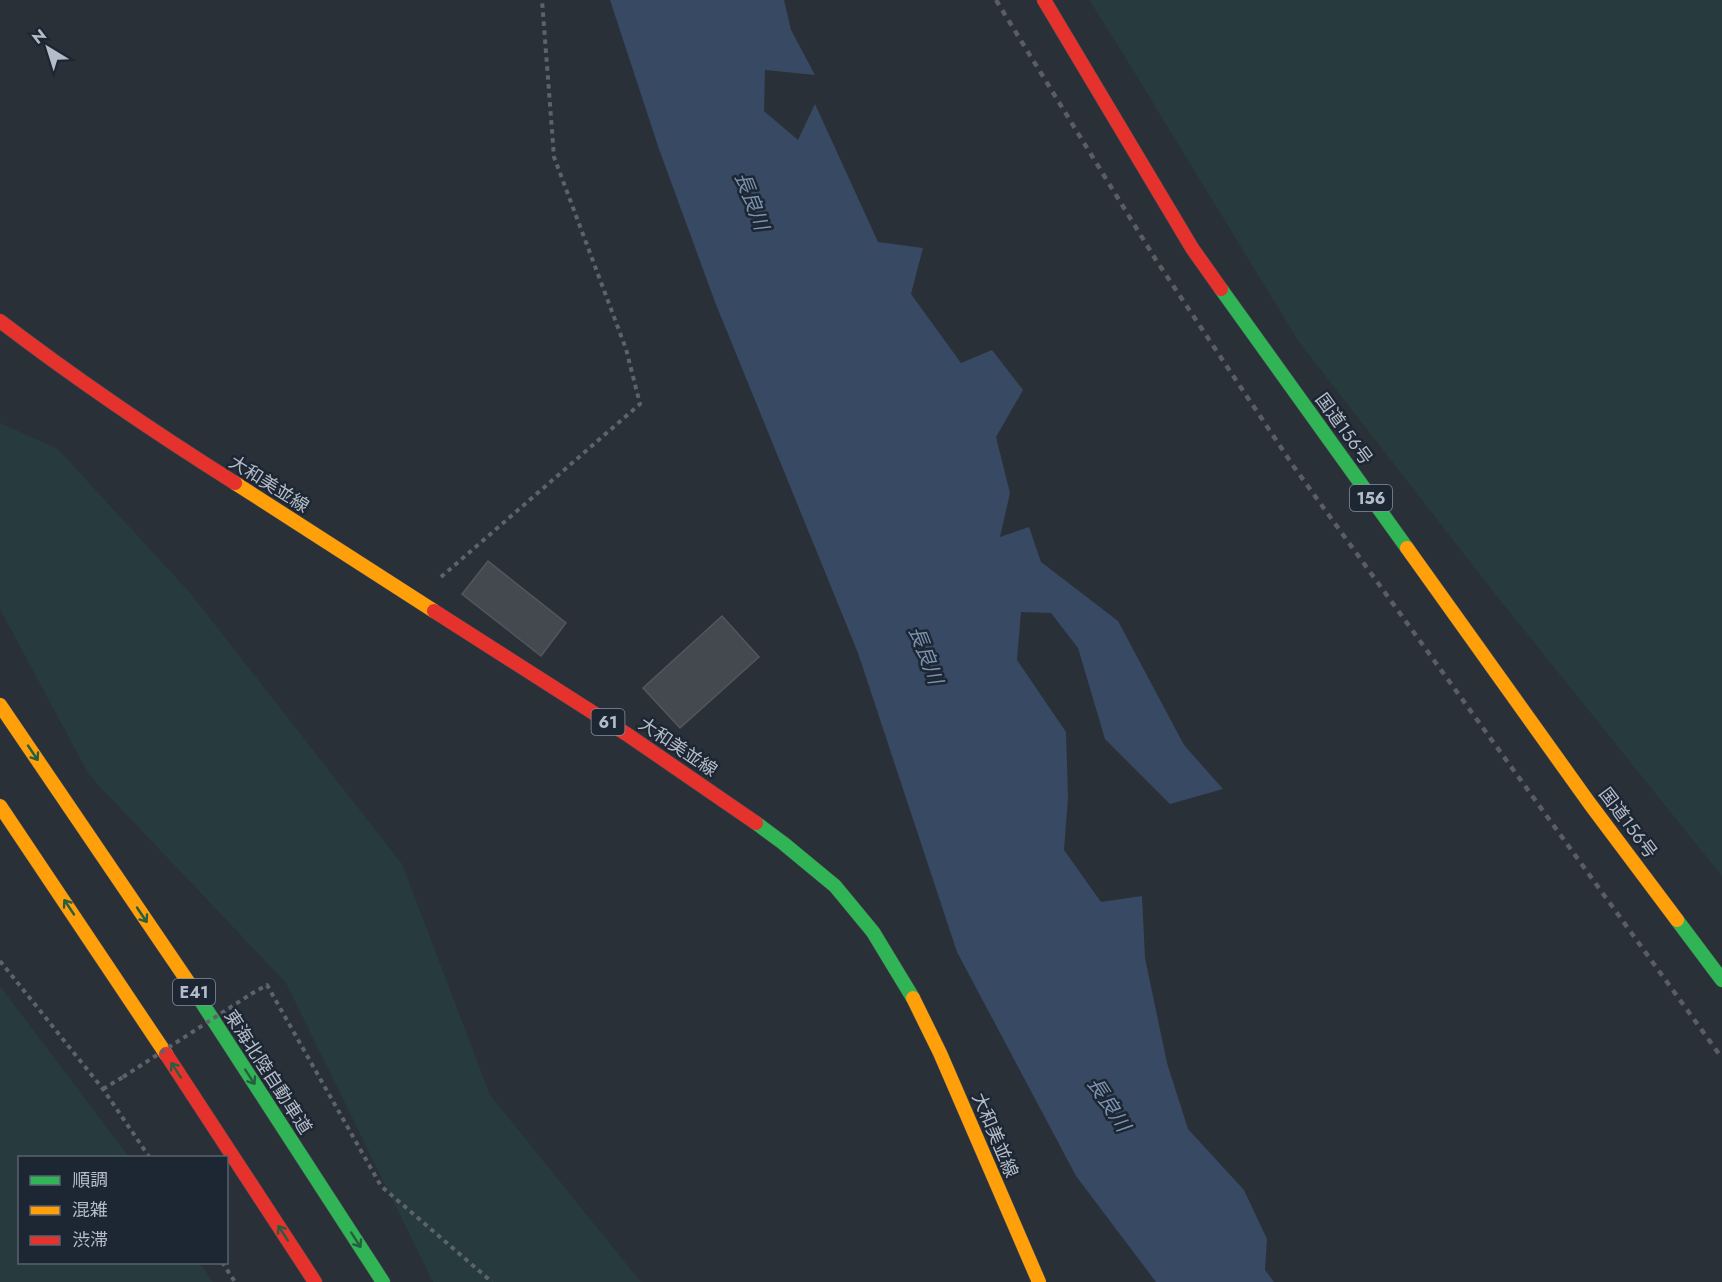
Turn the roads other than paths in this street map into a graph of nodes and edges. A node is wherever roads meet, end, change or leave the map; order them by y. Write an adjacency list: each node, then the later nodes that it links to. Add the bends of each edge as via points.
1 (1044, 0): 5 (main road, 国道156号 / 156, via 1192,248 1590,804)
2 (0, 321): 8 (main road, 大和美並線 / 61, via 164,438 720,797 835,886 873,932 907,986)
3 (0, 705): 7 (main road, 東海北陸自動車道 / E41, one-way to 7, via 196,994)
4 (0, 806): 6 (main road, one-way to 4)
5 (1722, 980)
6 (315, 1282)
7 (383, 1282)
8 (1039, 1282)

